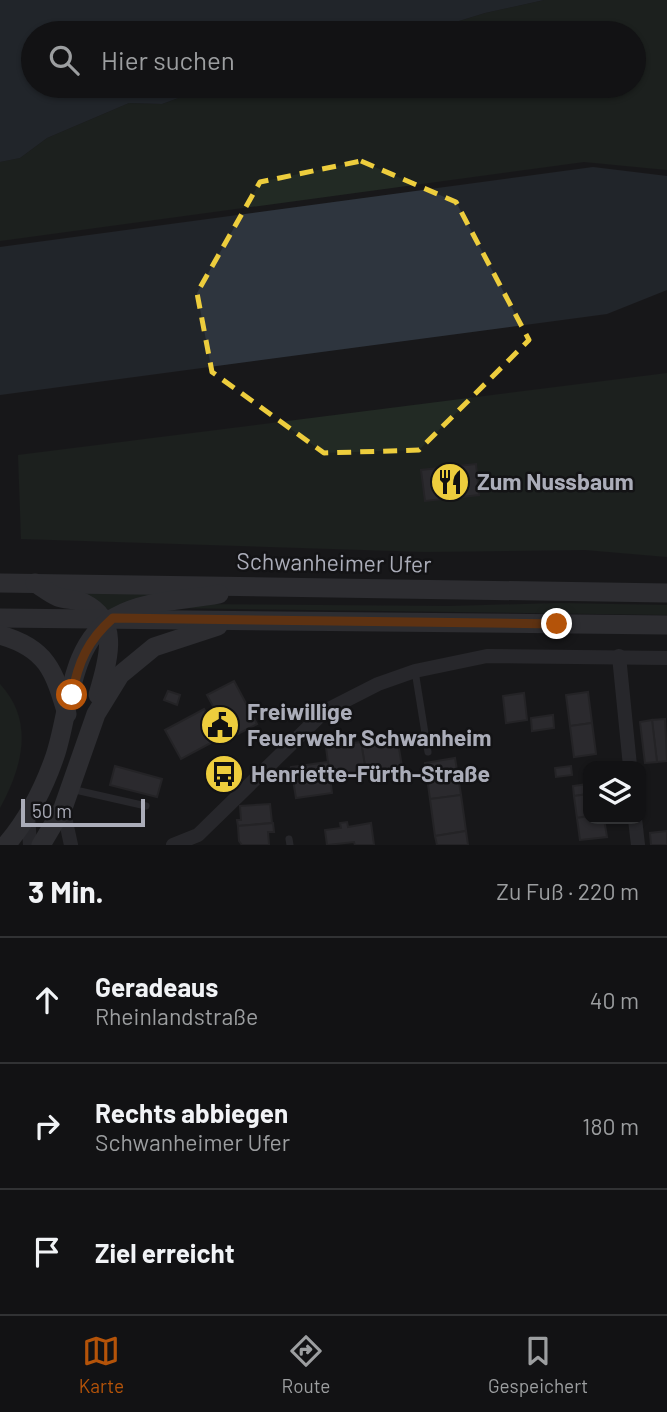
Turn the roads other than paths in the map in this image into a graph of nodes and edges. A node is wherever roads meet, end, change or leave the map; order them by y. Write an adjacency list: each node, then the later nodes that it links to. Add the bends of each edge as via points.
1 (0, 583): 2 (main road, Schwanheimer Ufer)
2 (35, 583): 3 (main road, Schwanheimer Ufer); 6 (main road, via 58,597 84,603)
3 (258, 585): 4 (main road, Schwanheimer Ufer); 6 (main road, via 151,603)
4 (667, 593)
5 (0, 618): 6 (main road)
6 (106, 620): 7 (main road); 13 (main road, via 110,651); 14 (main road, via 81,657)
7 (236, 620): 8 (main road); 13 (main road, via 170,640 141,656 120,675)
8 (667, 625)
9 (0, 635): 14 (main road, via 25,644 46,662)
10 (619, 656): 11 (street); 12 (street, via 487,656); 16 (street)
11 (667, 658)
12 (415, 671): 15 (lane); 22 (street, via 325,711)
13 (96, 714): 17 (main road)
14 (67, 715): 20 (main road, via 46,781)
15 (428, 752)
16 (630, 761)
17 (70, 789): 18 (lane); 19 (main road)
18 (146, 806)
19 (63, 808): 25 (main road); 26 (street)
20 (28, 815): 23 (main road); 24 (street)
21 (636, 824): 28 (street)
22 (201, 840): 27 (street)
23 (6, 845)
24 (30, 845)
25 (41, 845)
26 (71, 845)
27 (173, 845)
28 (638, 845)

